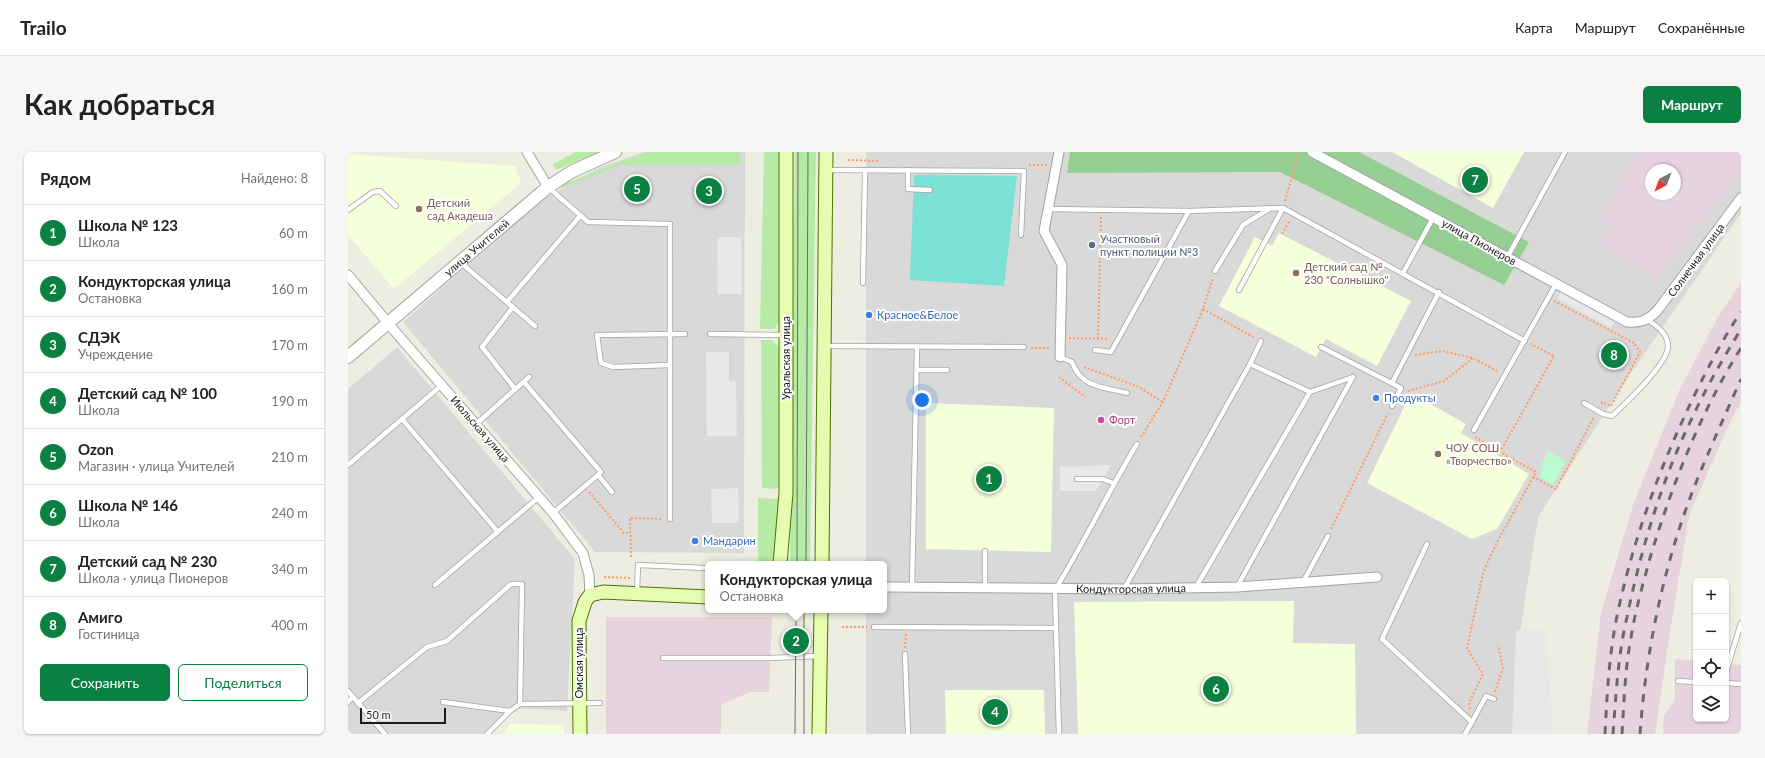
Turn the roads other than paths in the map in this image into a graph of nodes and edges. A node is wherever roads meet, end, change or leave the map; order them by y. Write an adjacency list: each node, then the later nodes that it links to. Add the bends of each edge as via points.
1 (527, 152): 11 (street)
2 (615, 152): 11 (street, улица Учителей, via 570,172)
3 (786, 152): 40 (main road, Уральская улица)
4 (826, 152): 8 (main road)
5 (1059, 152): 17 (street)
6 (1312, 152): 21 (street, улица Пионеров)
7 (1565, 152): 23 (lane)
8 (826, 170): 9 (lane); 43 (main road)
9 (865, 170): 10 (lane); 28 (lane)
10 (908, 170): 12 (lane, via 908,189); 22 (lane, via 1024,170)
11 (548, 187): 20 (lane); 24 (street, улица Учителей)
12 (930, 190)
13 (1741, 198): 34 (street, Солнечная улица, via 1671,294)
14 (396, 206): 18 (lane, via 380,191 373,192)
15 (1271, 208): 16 (lane); 19 (lane); 25 (lane, via 1243,225)
16 (1283, 208): 26 (lane); 30 (lane)
17 (1049, 209): 19 (lane); 49 (street, via 1044,231 1062,265)
18 (348, 210)
19 (1189, 211): 47 (lane, via 1111,352)
20 (580, 216): 32 (lane); 37 (lane, via 588,222 670,224)
21 (1433, 218): 23 (street, улица Пионеров); 26 (lane)
22 (1021, 235)
23 (1507, 258): 29 (street, улица Пионеров)
24 (460, 262): 32 (lane); 35 (street, улица Учителей)
25 (1215, 271)
26 (1403, 273): 31 (lane)
27 (348, 275): 35 (street, Июльская улица)
28 (863, 282)
29 (1556, 284): 34 (street, улица Пионеров, via 1627,322); 42 (lane)
30 (1239, 290)
31 (1439, 292): 42 (lane); 56 (lane)
32 (507, 302): 33 (lane)
33 (513, 307): 36 (lane); 58 (lane, via 482,347)
34 (1648, 320): 61 (lane, via 1661,330 1667,339 1666,354 1656,370 1612,416)
35 (388, 323): 48 (street, улица Учителей); 57 (street, Июльская улица)
36 (535, 326)
37 (670, 334): 38 (lane); 51 (lane); 51 (lane, via 596,335 601,363 613,367)
38 (685, 334)
39 (710, 334): 40 (lane)
40 (786, 335): 79 (main road, Уральская улица, via 786,493)
41 (1261, 341): 50 (lane)
42 (1525, 341): 65 (lane)
43 (823, 346): 44 (lane); 80 (main road)
44 (917, 347): 46 (lane); 52 (lane)
45 (1321, 347): 56 (lane)
46 (1024, 348)
47 (1095, 350)
48 (348, 357)
49 (1060, 357): 60 (lane, via 1072,362 1075,371 1086,383)
50 (1250, 364): 59 (lane); 90 (lane)
51 (670, 365): 74 (lane)
52 (917, 370): 53 (lane); 88 (lane)
53 (946, 370)
54 (529, 377): 55 (lane)
55 (524, 382): 58 (lane); 68 (lane, via 601,472)
56 (1392, 382): 62 (lane, via 1401,388)
57 (442, 385): 63 (lane); 64 (street, Июльская улица)
58 (515, 389): 64 (lane)
59 (1310, 392): 85 (lane, via 1353,377); 87 (lane)
60 (1127, 393)
61 (1584, 403)
62 (1392, 406)
63 (402, 419): 67 (lane); 75 (lane)
64 (476, 424): 72 (street, Июльская улица)
65 (1474, 430)
66 (1137, 444): 70 (lane)
67 (348, 465)
68 (598, 475): 71 (lane); 73 (lane)
69 (1077, 479): 70 (lane, via 1103,479)
70 (1113, 483): 91 (lane)
71 (612, 492)
72 (539, 497): 73 (street, Июльская улица); 75 (lane)
73 (553, 513): 92 (street, Июльская улица, via 583,553 590,575)
74 (670, 519)
75 (498, 532): 84 (lane)
76 (1328, 536): 83 (lane)
77 (1427, 544): 117 (lane, via 1382,639)
78 (985, 551): 89 (lane)
79 (780, 561)
80 (822, 561)
81 (704, 568): 93 (lane, via 638,565)
82 (1377, 577): 83 (street, Кондукторская улица)
83 (1303, 582): 85 (street, Кондукторская улица)
84 (435, 585)
85 (1237, 586): 87 (street, Кондукторская улица)
86 (887, 587): 88 (street, Кондукторская улица)
87 (1196, 587): 90 (street, Кондукторская улица)
88 (912, 588): 89 (street, Кондукторская улица)
89 (985, 589): 91 (street, Кондукторская улица)
90 (1124, 589): 91 (street, Кондукторская улица)
91 (1055, 590): 98 (lane)
92 (590, 595): 93 (main road, via 603,592); 112 (main road, Омская улица, via 579,621)
93 (637, 595): 94 (main road)
94 (705, 597)
95 (821, 613): 100 (main road)
96 (1741, 623): 102 (lane)
97 (874, 627): 98 (lane)
98 (1056, 628): 123 (lane)
99 (905, 654): 122 (lane)
100 (820, 656): 101 (lane); 121 (main road)
101 (663, 658)
102 (1729, 662)
103 (1678, 681): 104 (lane)
104 (1693, 682)
105 (1729, 683): 106 (lane)
106 (1741, 684)
107 (348, 691): 108 (lane)
108 (353, 697): 110 (lane); 113 (lane)
109 (1494, 699): 117 (lane, via 1486,696)
110 (348, 702)
111 (442, 702): 116 (lane)
112 (580, 702): 114 (lane); 115 (lane); 120 (main road, Омская улица)
113 (358, 703): 115 (lane, via 427,647 447,641 511,584 522,584); 118 (lane)
114 (600, 703)
115 (520, 704): 116 (lane)
116 (510, 711): 119 (lane)
117 (1472, 722): 124 (lane)
118 (385, 734)
119 (486, 734)
120 (580, 734)
121 (819, 734)
122 (908, 734)
123 (1059, 734)
124 (1465, 734)

